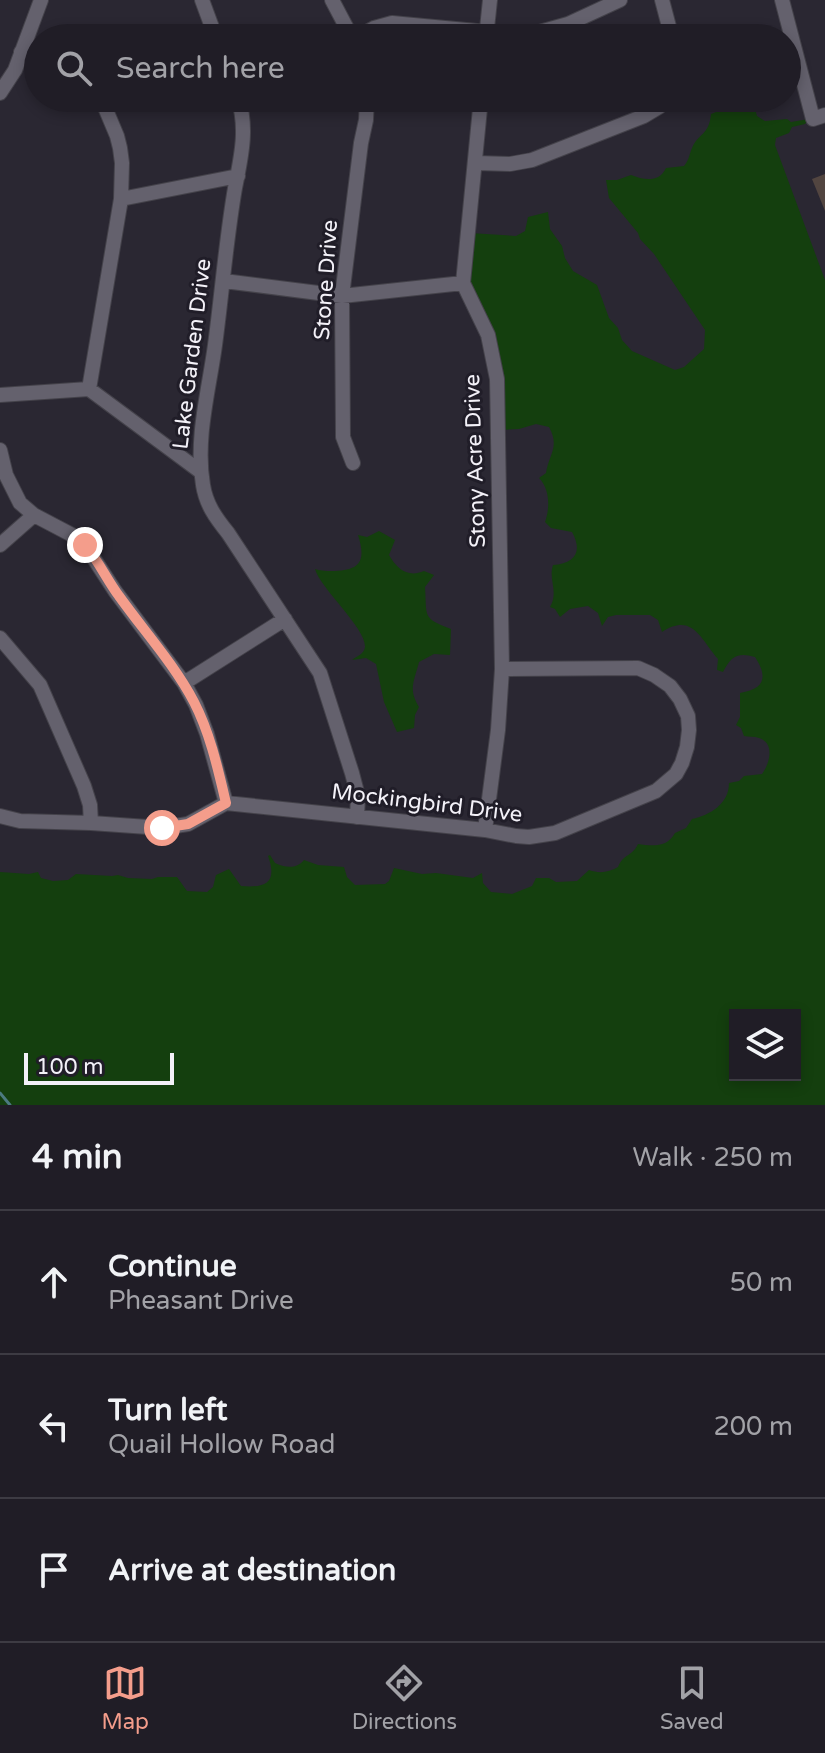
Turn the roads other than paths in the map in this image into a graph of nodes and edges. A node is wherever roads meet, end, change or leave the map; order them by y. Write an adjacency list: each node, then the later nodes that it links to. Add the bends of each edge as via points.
1 (41, 0): 8 (street)
2 (202, 0): 9 (street)
3 (332, 0): 10 (street)
4 (490, 0): 11 (street)
5 (620, 0): 12 (street)
6 (662, 0): 13 (street)
7 (782, 0): 14 (street)
8 (32, 24)
9 (211, 24)
10 (346, 24)
11 (487, 24)
12 (568, 24)
13 (668, 24)
14 (788, 24)
15 (24, 44): 16 (street)
16 (21, 52): 17 (street); 19 (street)
17 (24, 53)
18 (801, 73): 25 (street, via 813,119)
19 (0, 93)
20 (107, 112): 28 (street, via 120,148)
21 (243, 112): 27 (street, Lake Garden Drive)
22 (366, 112): 31 (street, Stone Drive)
23 (480, 112): 26 (street)
24 (651, 112): 26 (street, via 532,160)
25 (825, 115)
26 (476, 163): 30 (street)
27 (238, 176): 28 (street); 29 (street, Lake Garden Drive)
28 (121, 199): 32 (street)
29 (224, 281): 31 (street); 36 (street, Lake Garden Drive)
30 (463, 283): 31 (street); 41 (street, Stony Acre Drive, via 488,335 497,379)
31 (342, 296): 35 (street, Stone Drive, via 343,437)
32 (89, 389): 33 (street); 36 (street)
33 (0, 395)
34 (0, 450): 37 (street, via 11,487)
35 (353, 463)
36 (201, 472): 39 (street, Lake Garden Drive, via 209,508)
37 (34, 515): 38 (street); 42 (street, via 85,545)
38 (0, 545)
39 (285, 619): 42 (street); 45 (street, Lake Garden Drive, via 320,673 358,796)
40 (0, 638): 46 (street, via 40,685 84,786)
41 (502, 669): 47 (street, Stony Acre Drive); 47 (street, Mockingbird Drive, via 638,668 670,686 688,716 689,730 682,763 656,791 555,833 529,837)
42 (184, 683): 43 (street, via 207,734)
43 (226, 803): 45 (street, Mockingbird Drive); 46 (street, via 177,827)
44 (0, 816): 46 (street)
45 (357, 817): 47 (street, Mockingbird Drive)
46 (91, 823)
47 (485, 830)

